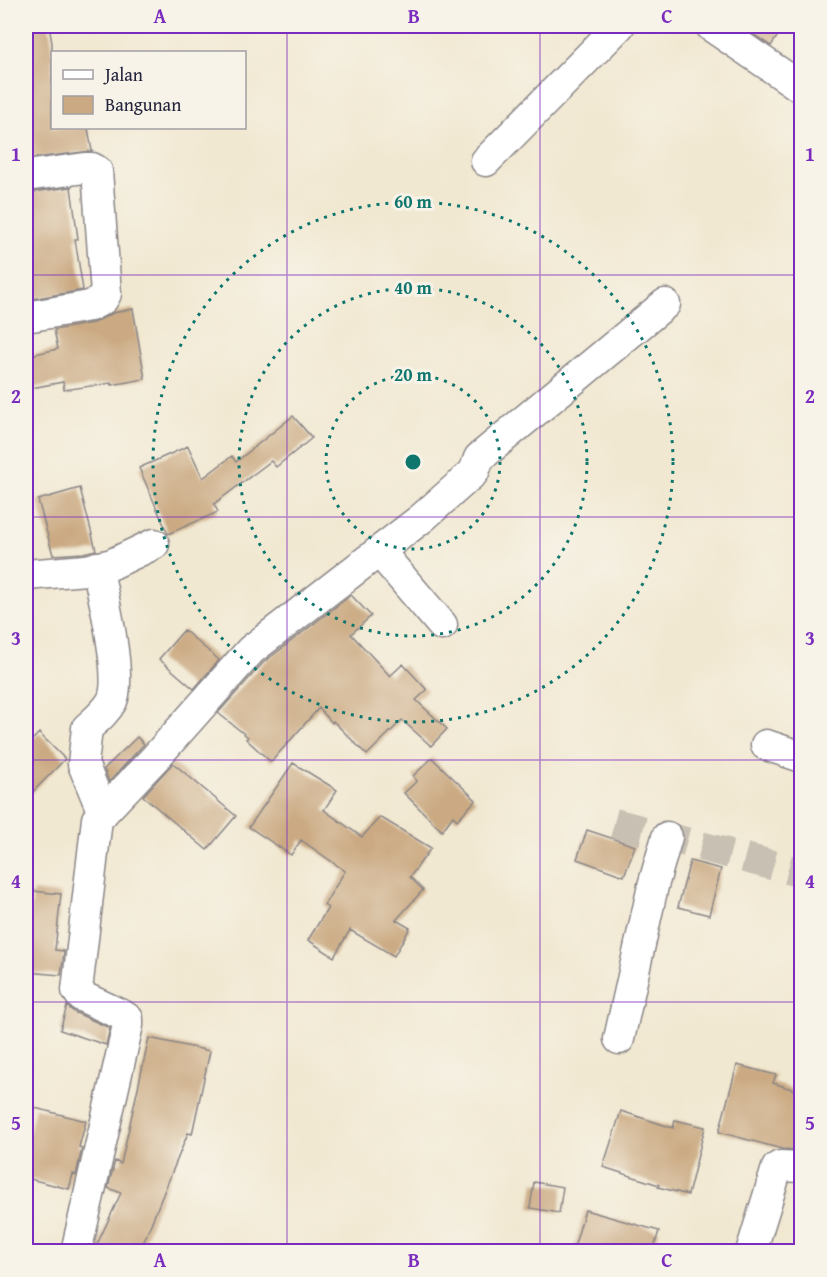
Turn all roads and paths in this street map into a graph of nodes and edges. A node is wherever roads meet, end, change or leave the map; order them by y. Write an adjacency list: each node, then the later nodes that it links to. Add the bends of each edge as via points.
1 (619, 26): 4 (street)
2 (711, 26): 3 (street)
3 (801, 88)
4 (486, 161)
5 (26, 176): 7 (street, via 76,169 97,171 105,294 90,306)
6 (665, 304): 9 (street, via 479,458 474,472)
7 (26, 317)
8 (154, 544): 10 (street)
9 (379, 551): 12 (street); 15 (street, via 251,650)
10 (97, 567): 11 (street); 15 (street, via 111,633 114,696 107,709 87,728 83,764)
11 (26, 575)
12 (442, 625)
13 (766, 746): 14 (street)
14 (801, 757)
15 (103, 813): 19 (street, via 97,819 77,990 81,996 128,1019 128,1025)
16 (667, 837): 17 (street)
17 (619, 1039)
18 (801, 1167): 20 (street, via 777,1168)
19 (76, 1251)
20 (752, 1251)

